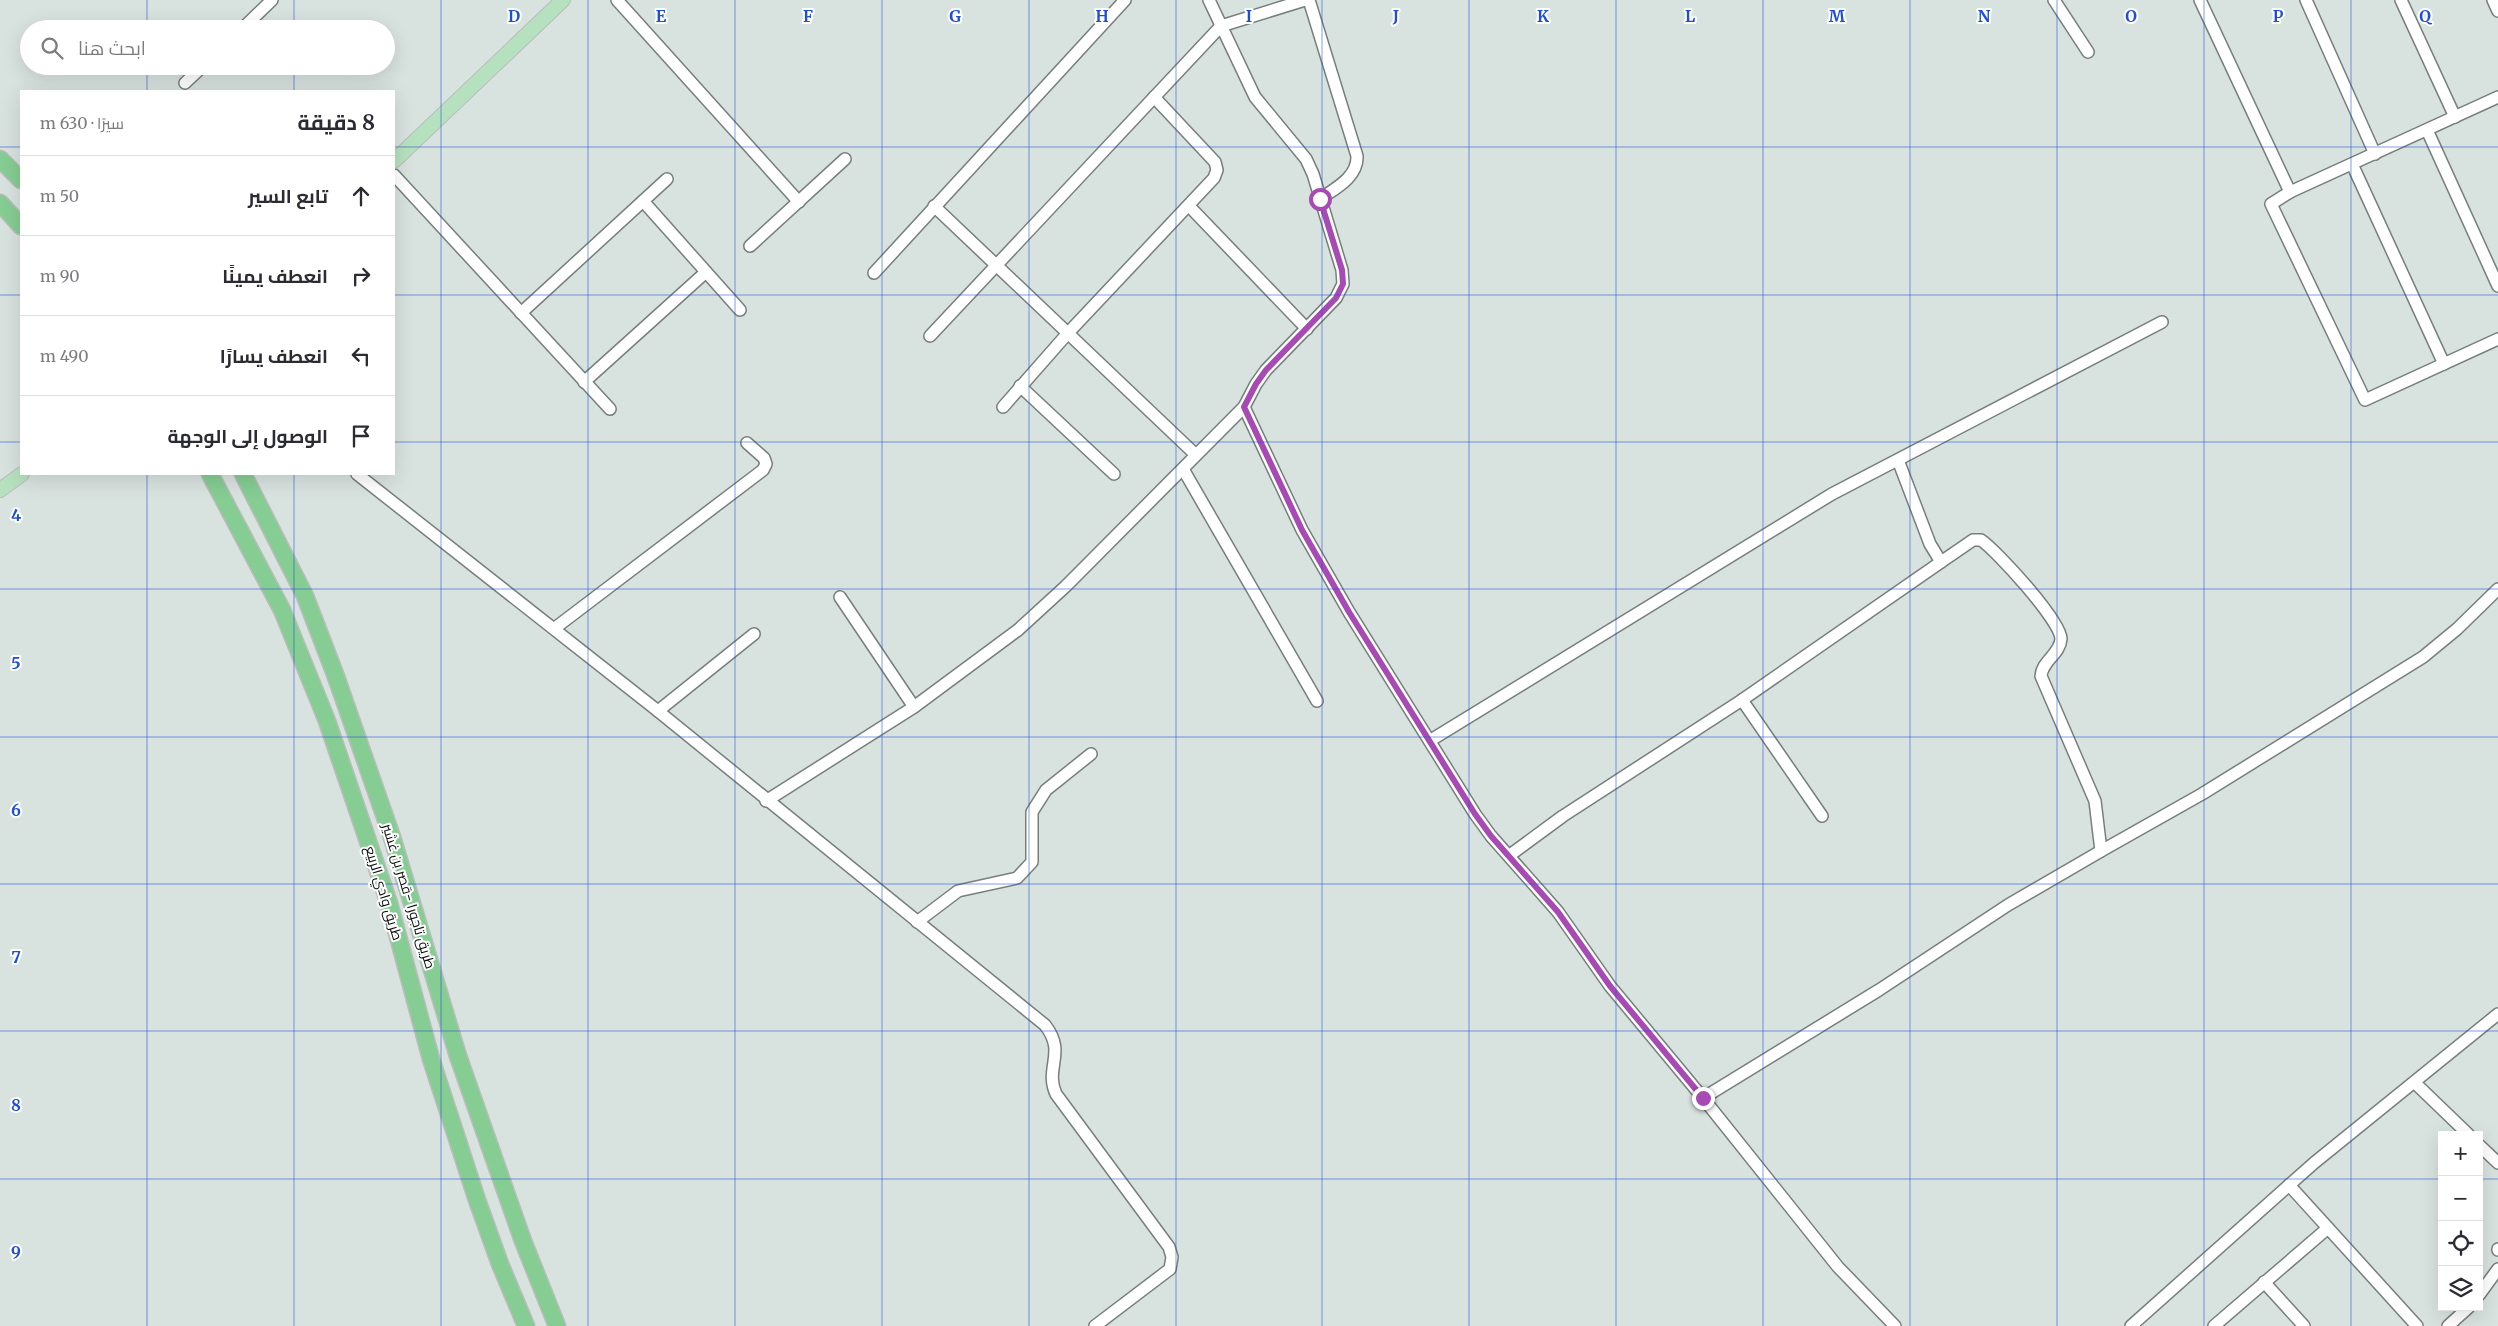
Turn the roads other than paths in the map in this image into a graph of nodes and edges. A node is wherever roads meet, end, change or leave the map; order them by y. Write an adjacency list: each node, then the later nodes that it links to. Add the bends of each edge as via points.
1 (272, 0): 14 (street)
2 (563, 0): 26 (main road)
3 (617, 0): 35 (street)
4 (1125, 0): 36 (street)
5 (1209, 0): 15 (street)
6 (1305, 0): 15 (street)
7 (1309, 0): 32 (street, via 1357,156 1353,173)
8 (2054, 0): 16 (street)
9 (2200, 0): 31 (street)
10 (2306, 0): 23 (street)
11 (2401, 0): 21 (street)
12 (2493, 0): 13 (street)
13 (2498, 11)
14 (251, 20)
15 (1221, 26): 19 (street); 32 (street, via 1255,97 1306,159)
16 (2088, 52)
17 (193, 75): 18 (street)
18 (185, 83)
19 (1154, 97): 37 (street, via 1214,162 1217,170 1214,178); 40 (street)
20 (2498, 97): 21 (street)
21 (2455, 117): 22 (street)
22 (2427, 130): 23 (street); 43 (street)
23 (2375, 154): 27 (street)
24 (0, 159): 29 (highway)
25 (845, 159): 35 (street)
26 (395, 160)
27 (2352, 164): 31 (street); 51 (street)
28 (395, 176): 45 (street)
29 (20, 179)
30 (667, 179): 33 (street)
31 (2290, 192): 51 (street, via 2271,204 2365,400)
32 (1320, 199): 47 (street, via 1342,270 1343,284 1336,298)
33 (643, 201): 41 (street); 45 (street)
34 (0, 202): 38 (highway)
35 (799, 202): 39 (street)
36 (934, 206): 40 (street); 42 (street)
37 (1189, 206): 47 (street); 48 (street)
38 (20, 225)
39 (750, 246)
40 (996, 265): 48 (street); 49 (street)
41 (706, 272): 44 (street); 52 (street)
42 (874, 273)
43 (2498, 286)
44 (740, 310)
45 (520, 313): 52 (street)
46 (2162, 322): 59 (street)
47 (1307, 329): 55 (street, via 1256,384)
48 (1068, 333): 53 (street); 58 (street)
49 (930, 336)
50 (2498, 339): 51 (street)
51 (2444, 364)
52 (584, 382): 56 (street)
53 (1020, 386): 54 (street); 61 (street)
54 (1003, 406)
55 (1244, 407): 58 (street); 76 (street, via 1302,530 1349,612)
56 (610, 409)
57 (747, 443): 70 (street, via 764,458 763,470)
58 (1196, 455): 60 (street)
59 (1898, 460): 67 (street, via 1930,544); 76 (street, via 1832,494)
60 (1183, 469): 73 (street); 74 (street, via 1018,630)
61 (1114, 474)
62 (21, 475): 66 (main road)
63 (211, 475): 95 (highway, طريق وادي الربيع, via 282,610 327,721 389,903 431,1059 477,1200)
64 (244, 475): 96 (highway, طريق تاجورا -قصر بن غشير, via 305,596 335,674 392,837 458,1056 523,1241)
65 (358, 475): 70 (street)
66 (0, 490)
67 (1941, 562): 72 (street); 80 (street, via 1973,540 1981,540 2036,598 2060,630 2060,643 2041,676 2095,801)
68 (2498, 589): 80 (street, via 2423,657 2202,794)
69 (840, 597): 74 (street)
70 (555, 628): 75 (street)
71 (754, 634): 75 (street)
72 (1742, 700): 79 (street); 81 (street, via 1564,816)
73 (1317, 701)
74 (914, 708): 78 (street)
75 (658, 710): 78 (street)
76 (1431, 740): 81 (street, via 1475,814)
77 (1091, 754): 82 (street, via 1046,790 1032,812 1032,862 1017,878 958,891)
78 (766, 801): 82 (street)
79 (1822, 816)
80 (2102, 851): 85 (street, via 2008,905 1879,990)
81 (1510, 856): 85 (street, via 1558,912 1610,986)
82 (917, 922): 97 (street, via 1045,1025 1054,1036 1056,1049 1052,1081 1056,1094 1169,1247 1172,1257 1170,1269)
83 (2498, 1014): 84 (street)
84 (2415, 1083): 86 (street); 89 (street)
85 (1703, 1098): 98 (street, via 1838,1267)
86 (2464, 1131)
87 (2483, 1149): 88 (street)
88 (2498, 1163)
89 (2289, 1185): 90 (street); 99 (street)
90 (2328, 1228): 92 (street); 102 (street)
91 (2498, 1269): 93 (street)
92 (2264, 1282): 100 (street); 101 (street)
93 (2483, 1290)
94 (2465, 1311): 103 (street)
95 (526, 1326)
96 (557, 1326)
97 (1095, 1326)
98 (1895, 1326)
99 (2131, 1326)
100 (2214, 1326)
101 (2304, 1326)
102 (2417, 1326)
103 (2448, 1326)

